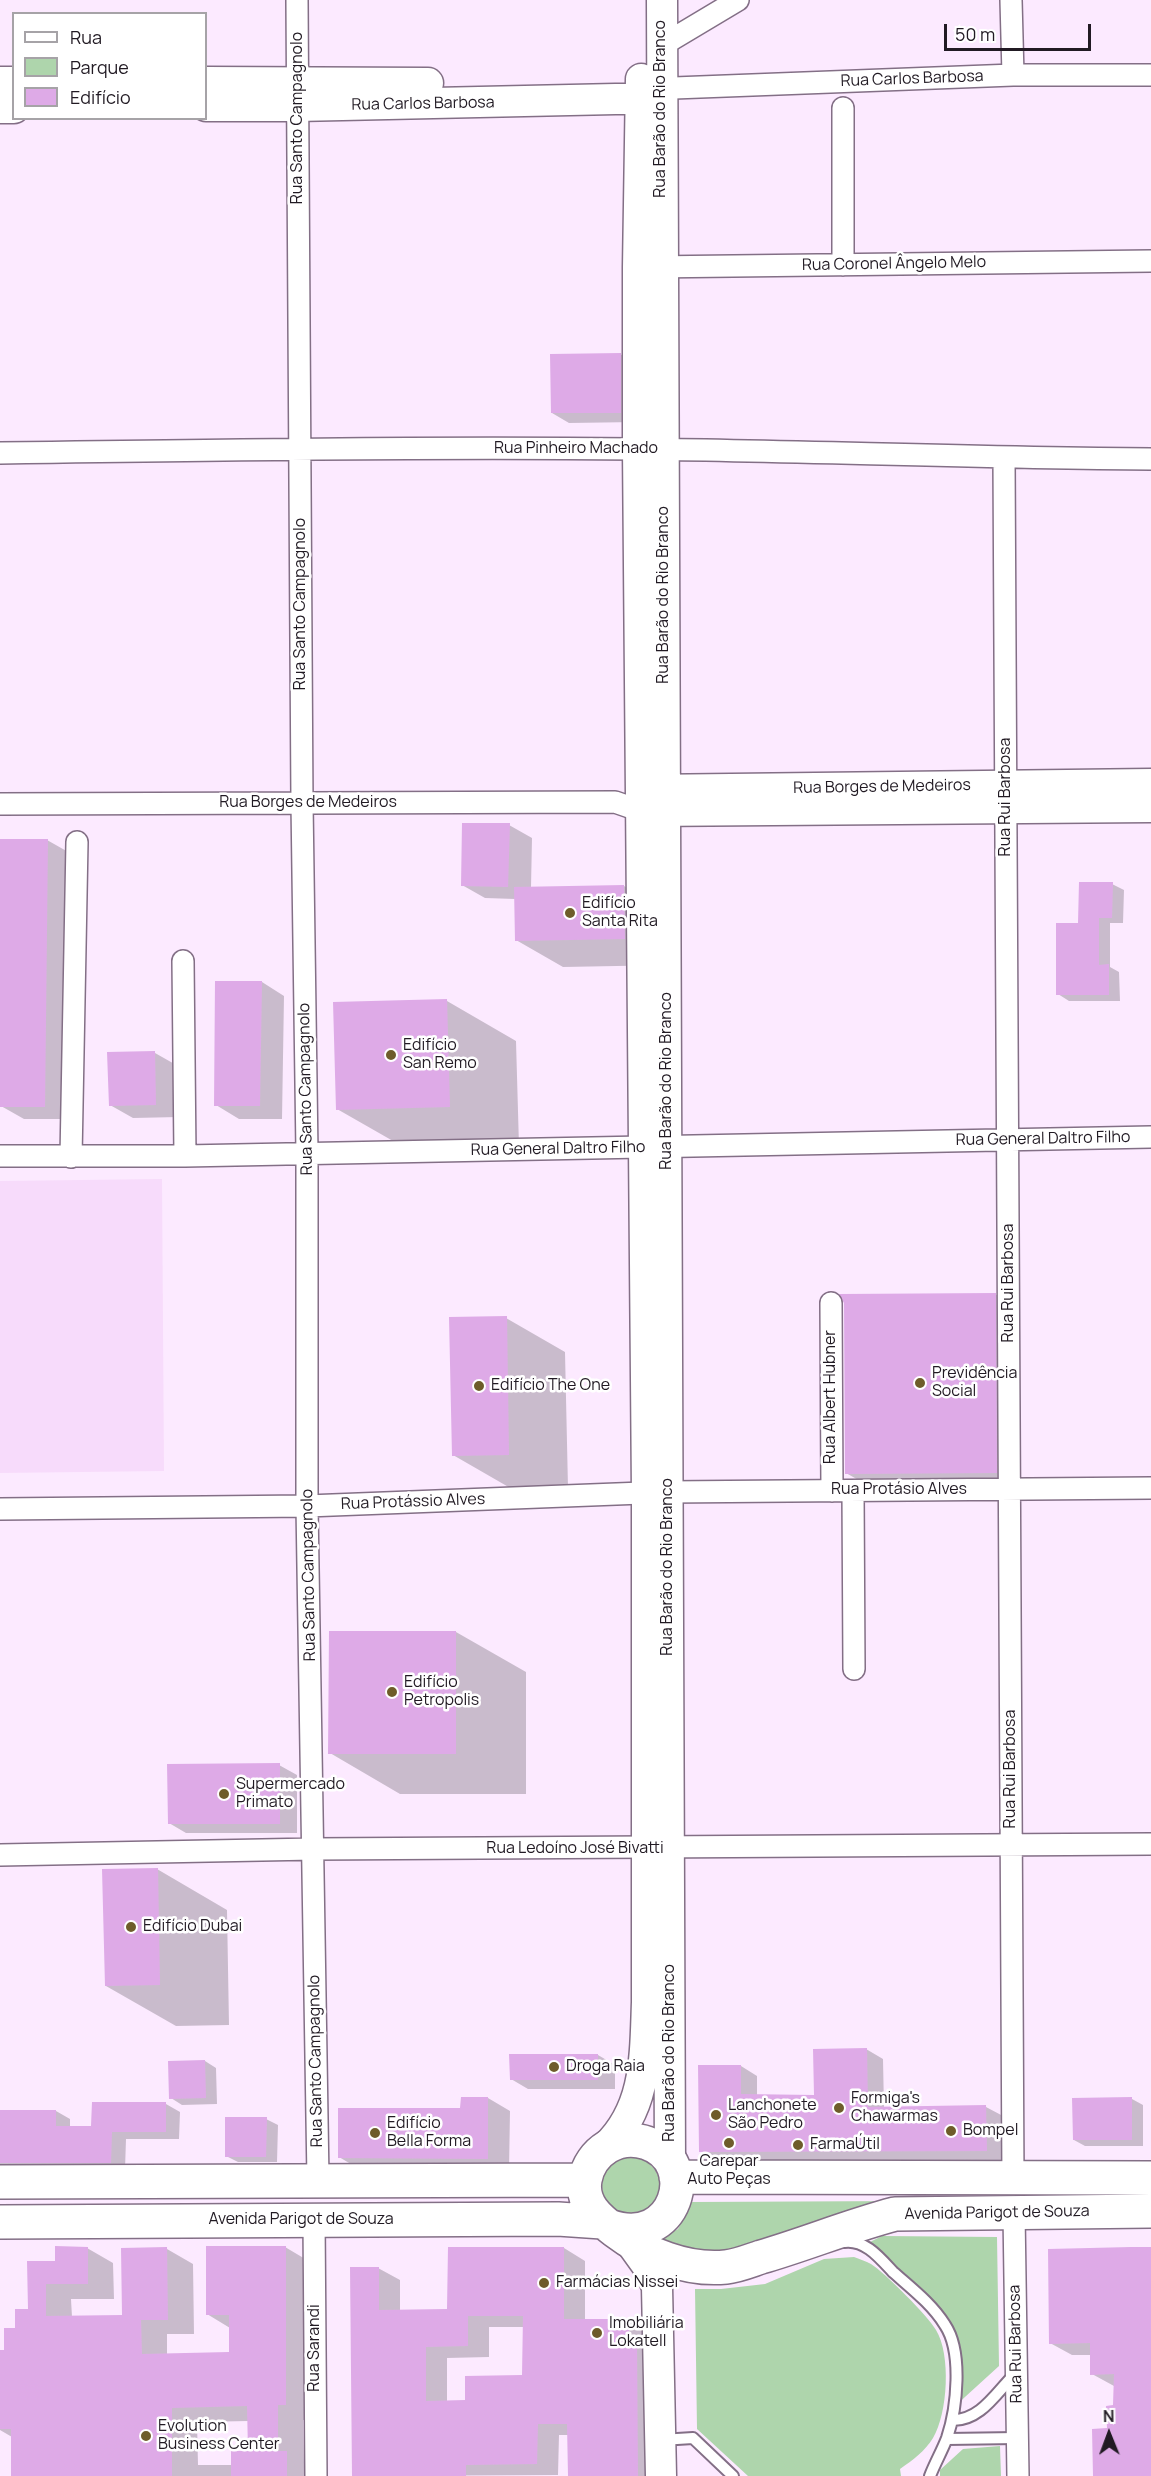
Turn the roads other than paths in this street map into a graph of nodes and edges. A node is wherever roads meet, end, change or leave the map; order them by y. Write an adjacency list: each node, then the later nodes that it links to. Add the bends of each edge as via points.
1 (297, 0): 11 (street, Rua Santo Campagnolo)
2 (642, 0): 10 (main road, Rua Barão do Rio Branco)
3 (662, 0): 6 (main road, Rua Barão do Rio Branco)
4 (738, 0): 6 (street)
5 (1011, 0): 7 (street)
6 (661, 46): 10 (main road, Rua Barão do Rio Branco)
7 (1013, 75): 8 (street, Rua Carlos Barbosa); 10 (street, Rua Carlos Barbosa)
8 (1151, 75)
9 (207, 82): 11 (main road, Rua Carlos Barbosa)
10 (656, 90): 11 (main road, Rua Carlos Barbosa); 16 (main road, Rua Barão do Rio Branco)
11 (298, 95): 12 (main road, Rua Carlos Barbosa); 17 (street, Rua Santo Campagnolo)
12 (207, 106)
13 (843, 108): 15 (street)
14 (1151, 261): 15 (street, Rua Coronel Ângelo Melo)
15 (843, 265): 16 (street, Rua Coronel Ângelo Melo)
16 (649, 267): 18 (main road, Rua Barão do Rio Branco)
17 (300, 448): 18 (street, Rua Pinheiro Machado); 19 (street, Rua Pinheiro Machado); 25 (street, Rua Santo Campagnolo)
18 (651, 449): 20 (street, Rua Pinheiro Machado); 24 (main road, Rua Barão do Rio Branco)
19 (0, 453)
20 (1004, 458): 21 (street, Rua Pinheiro Machado); 23 (street, Rua Rui Barbosa)
21 (1151, 459)
22 (1151, 784): 23 (main road)
23 (1006, 797): 24 (main road); 27 (main road); 31 (street, Rua Rui Barbosa)
24 (646, 801): 25 (street, Rua Borges de Medeiros); 32 (main road, Rua Barão do Rio Branco)
25 (302, 803): 26 (street, Rua Borges de Medeiros); 33 (street, Rua Santo Campagnolo)
26 (0, 804)
27 (1151, 807)
28 (77, 842): 36 (street)
29 (183, 961): 35 (street)
30 (1151, 1137): 31 (street, Rua General Daltro Filho)
31 (1009, 1139): 32 (street, Rua General Daltro Filho); 39 (street, Rua Rui Barbosa)
32 (656, 1147): 33 (street, Rua General Daltro Filho); 42 (main road, Rua Barão do Rio Branco)
33 (307, 1153): 35 (street, Rua General Daltro Filho); 43 (street, Rua Santo Campagnolo)
34 (0, 1156): 36 (street, Rua General Daltro Filho)
35 (185, 1156): 36 (street, Rua General Daltro Filho)
36 (71, 1157)
37 (831, 1303): 40 (street, Rua Albert Hubner)
38 (1151, 1488): 39 (street, Rua Protásio Alves)
39 (1010, 1489): 41 (street, Rua Protásio Alves); 47 (street, Rua Rui Barbosa)
40 (832, 1491): 41 (street, Rua Protásio Alves); 42 (street, Rua Protásio Alves)
41 (853, 1491): 45 (street)
42 (657, 1493): 43 (street, Rua Protássio Alves); 48 (main road, Rua Barão do Rio Branco)
43 (307, 1506): 44 (street, Rua Protássio Alves); 49 (street, Rua Santo Campagnolo)
44 (0, 1509)
45 (854, 1669)
46 (1151, 1844): 47 (street, Rua Ledoíno José Bivatti)
47 (1012, 1845): 48 (street, Rua Ledoíno José Bivatti); 55 (street, Rua Rui Barbosa)
48 (657, 1848): 49 (street, Rua Ledoíno José Bivatti); 51 (main road, Rua Barão do Rio Branco, via 642,2081 620,2134); 52 (main road, Rua Barão do Rio Branco)
49 (314, 1850): 50 (street, Rua Ledoíno José Bivatti); 54 (street, Rua Santo Campagnolo)
50 (0, 1855)
51 (606, 2147): 52 (main road, via 626,2141 648,2143 660,2150); 56 (main road, via 596,2156)
52 (673, 2169): 55 (main road, Avenida Parigot de Souza); 62 (main road, Avenida Parigot de Souza, via 676,2197 661,2220 636,2231)
53 (1151, 2178): 55 (main road, Avenida Parigot de Souza)
54 (318, 2179): 56 (main road); 57 (main road)
55 (1013, 2179)
56 (585, 2180): 62 (main road, via 589,2206)
57 (0, 2182)
58 (1151, 2211): 59 (main road, Avenida Parigot de Souza)
59 (1014, 2213): 63 (main road, Avenida Parigot de Souza, via 895,2214); 64 (street, Rua Rui Barbosa)
60 (314, 2220): 61 (main road, Avenida Parigot de Souza); 62 (main road, Avenida Parigot de Souza, via 558,2219); 69 (street, Rua Sarandi)
61 (0, 2222)
62 (614, 2230): 63 (main road, Avenida Parigot de Souza, via 670,2259 700,2267); 68 (main road, via 649,2268 657,2287)
63 (727, 2267): 65 (lane, via 851,2241 864,2244 946,2326 953,2341 956,2366)
64 (1017, 2372): 65 (lane, via 982,2410 964,2420); 66 (street, Rua Rui Barbosa)
65 (952, 2420): 67 (lane)
66 (1017, 2438): 67 (lane); 73 (street, Rua Rui Barbosa)
67 (946, 2439): 72 (lane)
68 (661, 2440): 70 (main road); 71 (lane, via 693,2438)
69 (316, 2476)
70 (661, 2476)
71 (733, 2476)
72 (930, 2476)
73 (1018, 2476)

